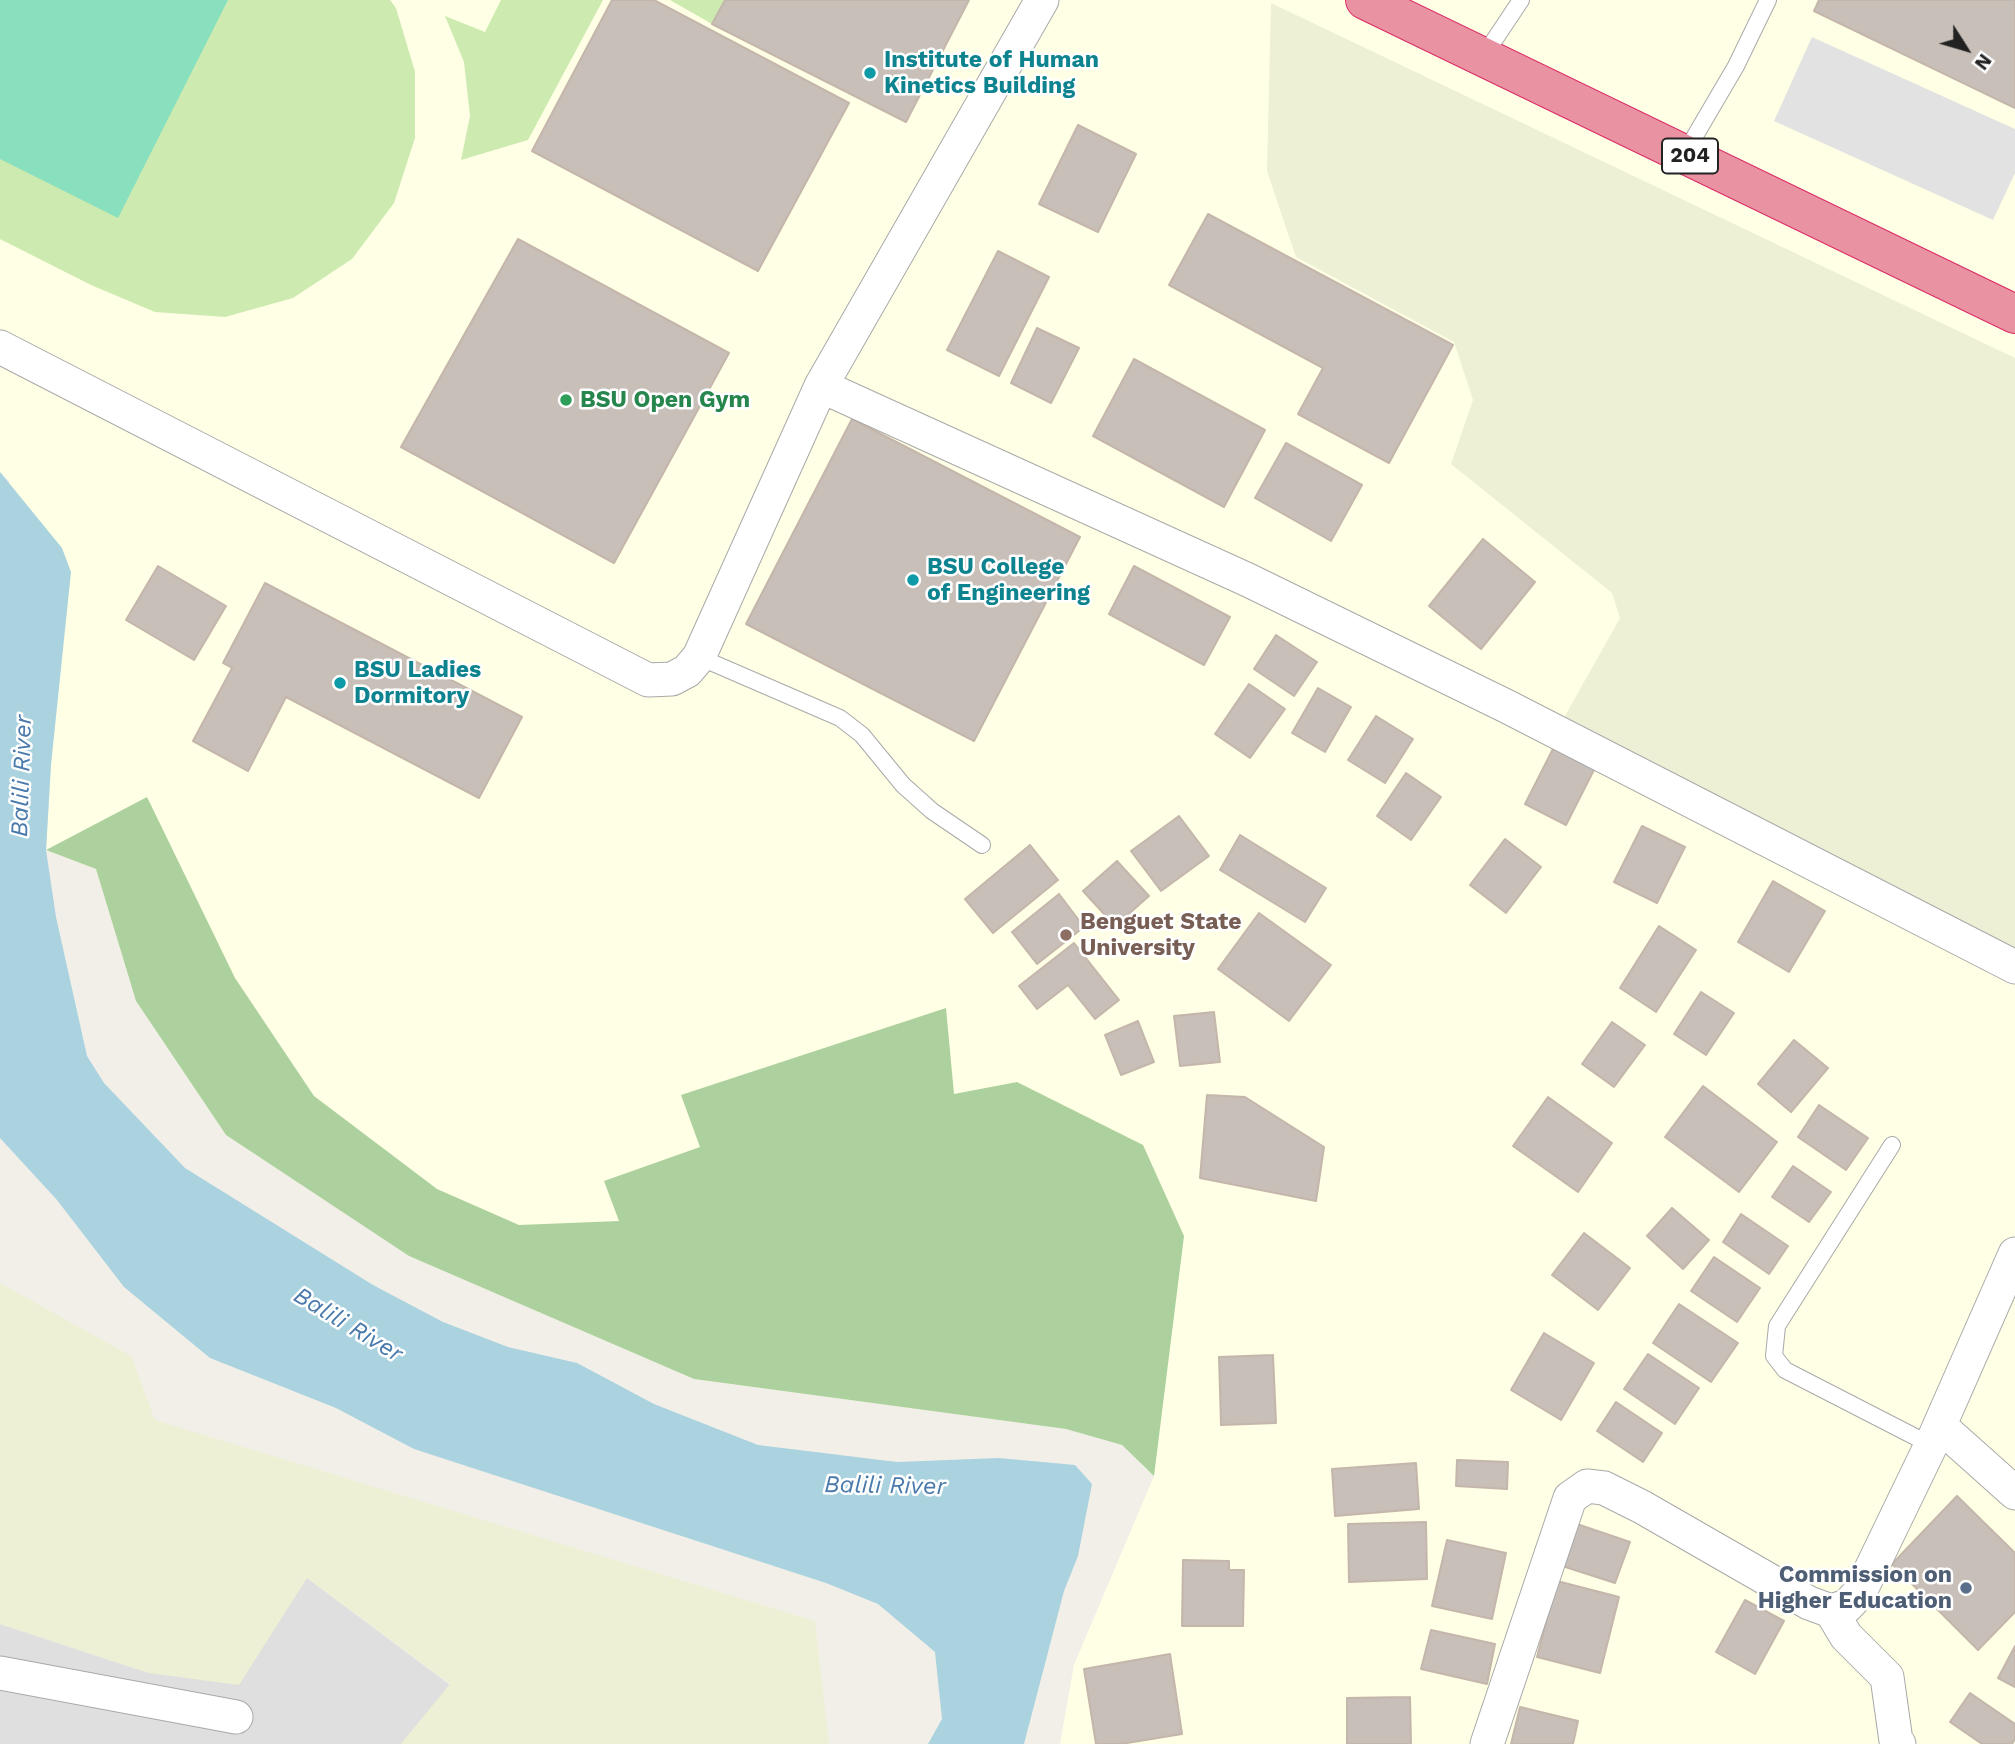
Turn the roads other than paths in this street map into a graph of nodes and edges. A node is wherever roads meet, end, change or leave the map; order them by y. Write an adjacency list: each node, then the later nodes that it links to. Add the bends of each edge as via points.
1 (1042, 0): 9 (street)
2 (1365, 0): 5 (highway, 204)
3 (1521, 0): 5 (lane)
4 (1768, 0): 6 (lane)
5 (1483, 57): 6 (highway, 204)
6 (1685, 153): 7 (highway, 204)
7 (2015, 314)
8 (0, 347): 10 (street, via 648,680 672,679)
9 (821, 386): 10 (street); 12 (street, via 1273,592)
10 (699, 657): 11 (lane, via 840,718 932,811)
11 (982, 845)
12 (2015, 967)
13 (1892, 1145): 15 (lane, via 1777,1326 1774,1356 1785,1370)
14 (2010, 1275): 15 (street)
15 (1936, 1435): 16 (street); 17 (street, via 1860,1592 1847,1606)
16 (2015, 1493)
17 (1831, 1611): 20 (street, via 1809,1603 1642,1507 1604,1488 1587,1486 1570,1498); 21 (street, via 1846,1636 1887,1677)
18 (0, 1673): 19 (street)
19 (236, 1717)
20 (1487, 1744)
21 (1899, 1744)

